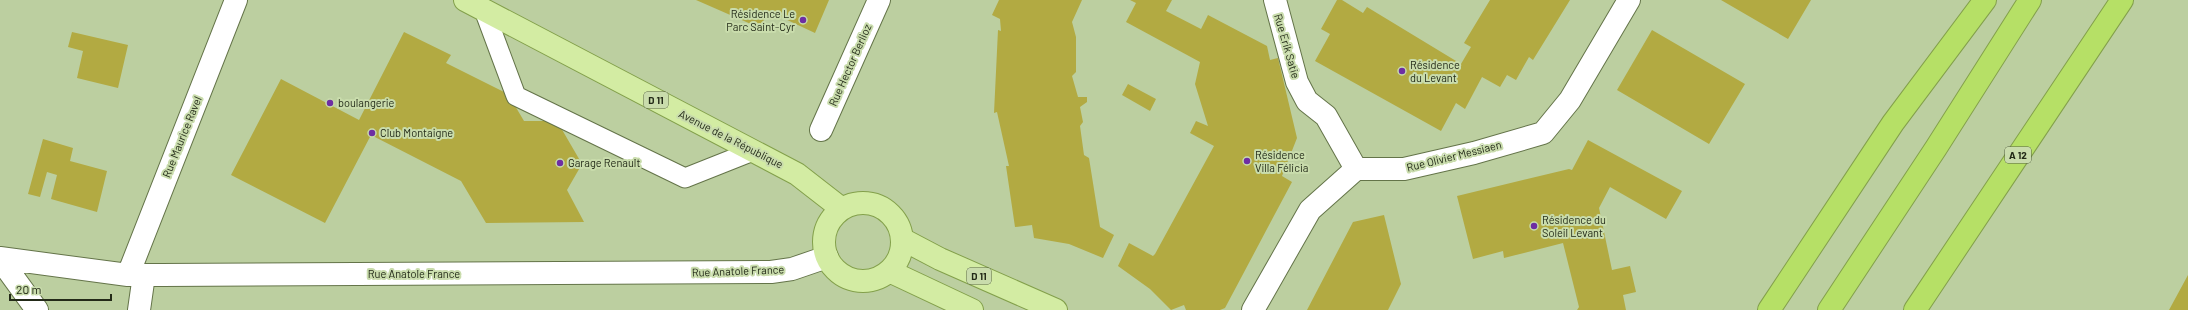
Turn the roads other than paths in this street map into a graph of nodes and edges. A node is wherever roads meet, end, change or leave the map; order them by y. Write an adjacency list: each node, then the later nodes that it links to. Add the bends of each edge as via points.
1 (236, 0): 17 (street, Rue Maurice Ravel)
2 (879, 0): 9 (street, Rue Hector Berlioz)
3 (1275, 0): 11 (street, Rue Erik Satie, via 1296,82 1307,101 1326,116)
4 (1629, 0): 11 (street, Rue Olivier Messiaen, via 1570,100 1543,133 1474,153 1404,169)
5 (1985, 0): 23 (highway, via 1893,123)
6 (2030, 0): 24 (highway)
7 (2122, 0): 25 (highway, A 12)
8 (474, 5): 10 (main road, Avenue de la République / D 11); 10 (lane, via 516,96 685,178)
9 (821, 130)
10 (753, 151): 12 (main road, Avenue de la République / D 11, via 797,174)
11 (1356, 169): 22 (street, via 1310,210)
12 (842, 209): 13 (main road, via 854,204 868,203 880,207 891,215 899,226); 14 (main road, via 832,218 825,230)
13 (902, 239): 16 (main road, via 897,262); 21 (main road, D 11, via 940,259)
14 (827, 257): 16 (main road, via 842,275 854,280 867,281); 17 (street, Rue Anatole France, via 792,269 771,272)
15 (0, 259): 17 (street, Rue Anatole France); 18 (street)
16 (889, 271): 20 (main road)
17 (136, 275): 19 (street, Rue Maurice Ravel)
18 (37, 310)
19 (139, 310)
20 (972, 310)
21 (1056, 310)
22 (1254, 310)
23 (1769, 310)
24 (1829, 310)
25 (1914, 310)

